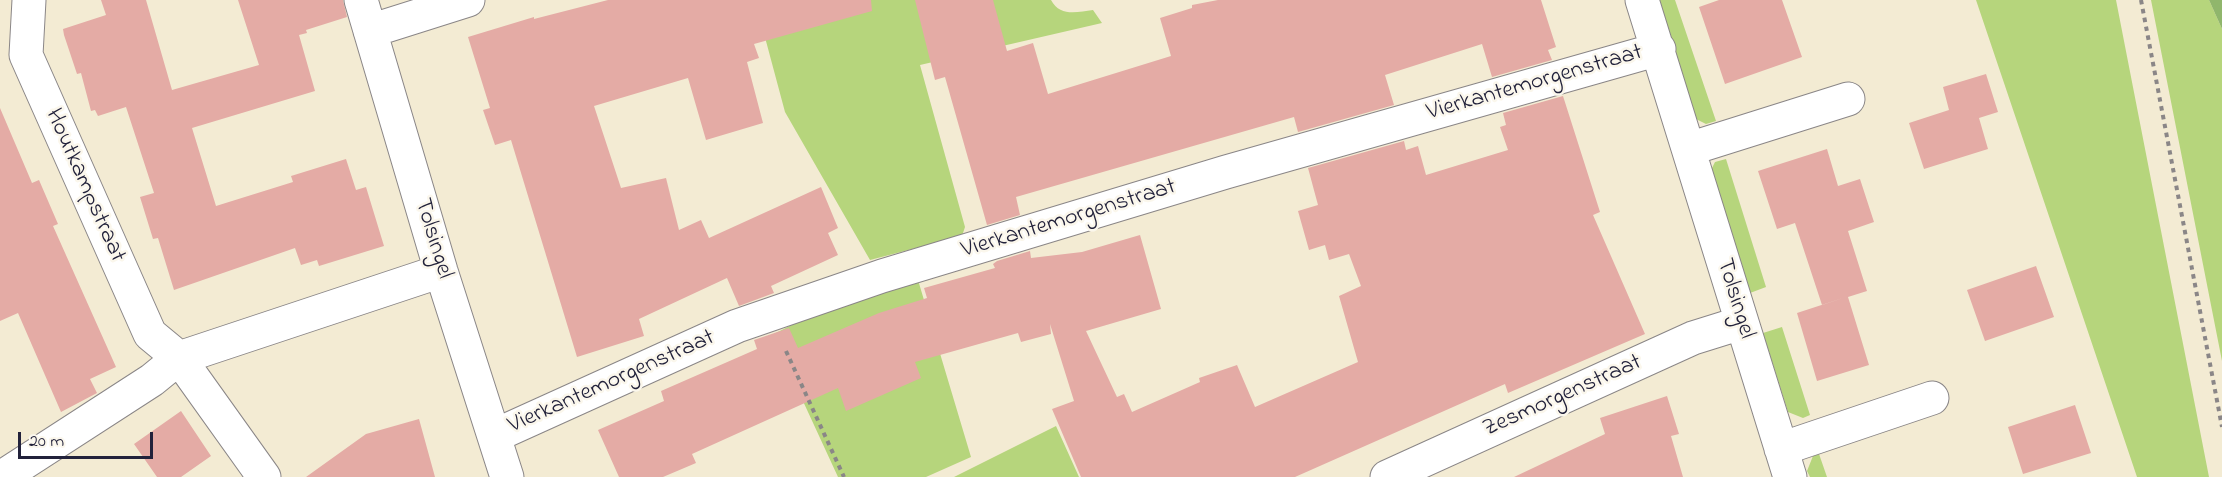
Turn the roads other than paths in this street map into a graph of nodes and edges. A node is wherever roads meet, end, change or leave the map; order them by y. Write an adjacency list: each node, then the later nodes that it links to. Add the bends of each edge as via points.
1 (29, 0): 10 (street, Houtkampstraat, via 26,55 150,334)
2 (468, 0): 4 (street)
3 (1642, 0): 5 (street, Tolsingel)
4 (366, 15): 8 (street, Tolsingel)
5 (1659, 49): 7 (street, Tolsingel); 12 (street, Vierkantemorgenstraat, via 882,276 737,327)
6 (1848, 99): 7 (street)
7 (1689, 149): 9 (street, Tolsingel)
8 (441, 271): 10 (street); 12 (street, Tolsingel)
9 (1741, 323): 13 (street, Tolsingel); 17 (street, Zesmorgenstraat, via 1693,338)
10 (178, 358): 14 (street, via 145,386); 15 (street, Houtkampstraat)
11 (1932, 398): 13 (street, Tolsingel)
12 (494, 436): 16 (street, Tolsingel)
13 (1786, 463)
14 (2, 477)
15 (264, 477)
16 (507, 477)
17 (1387, 477)

